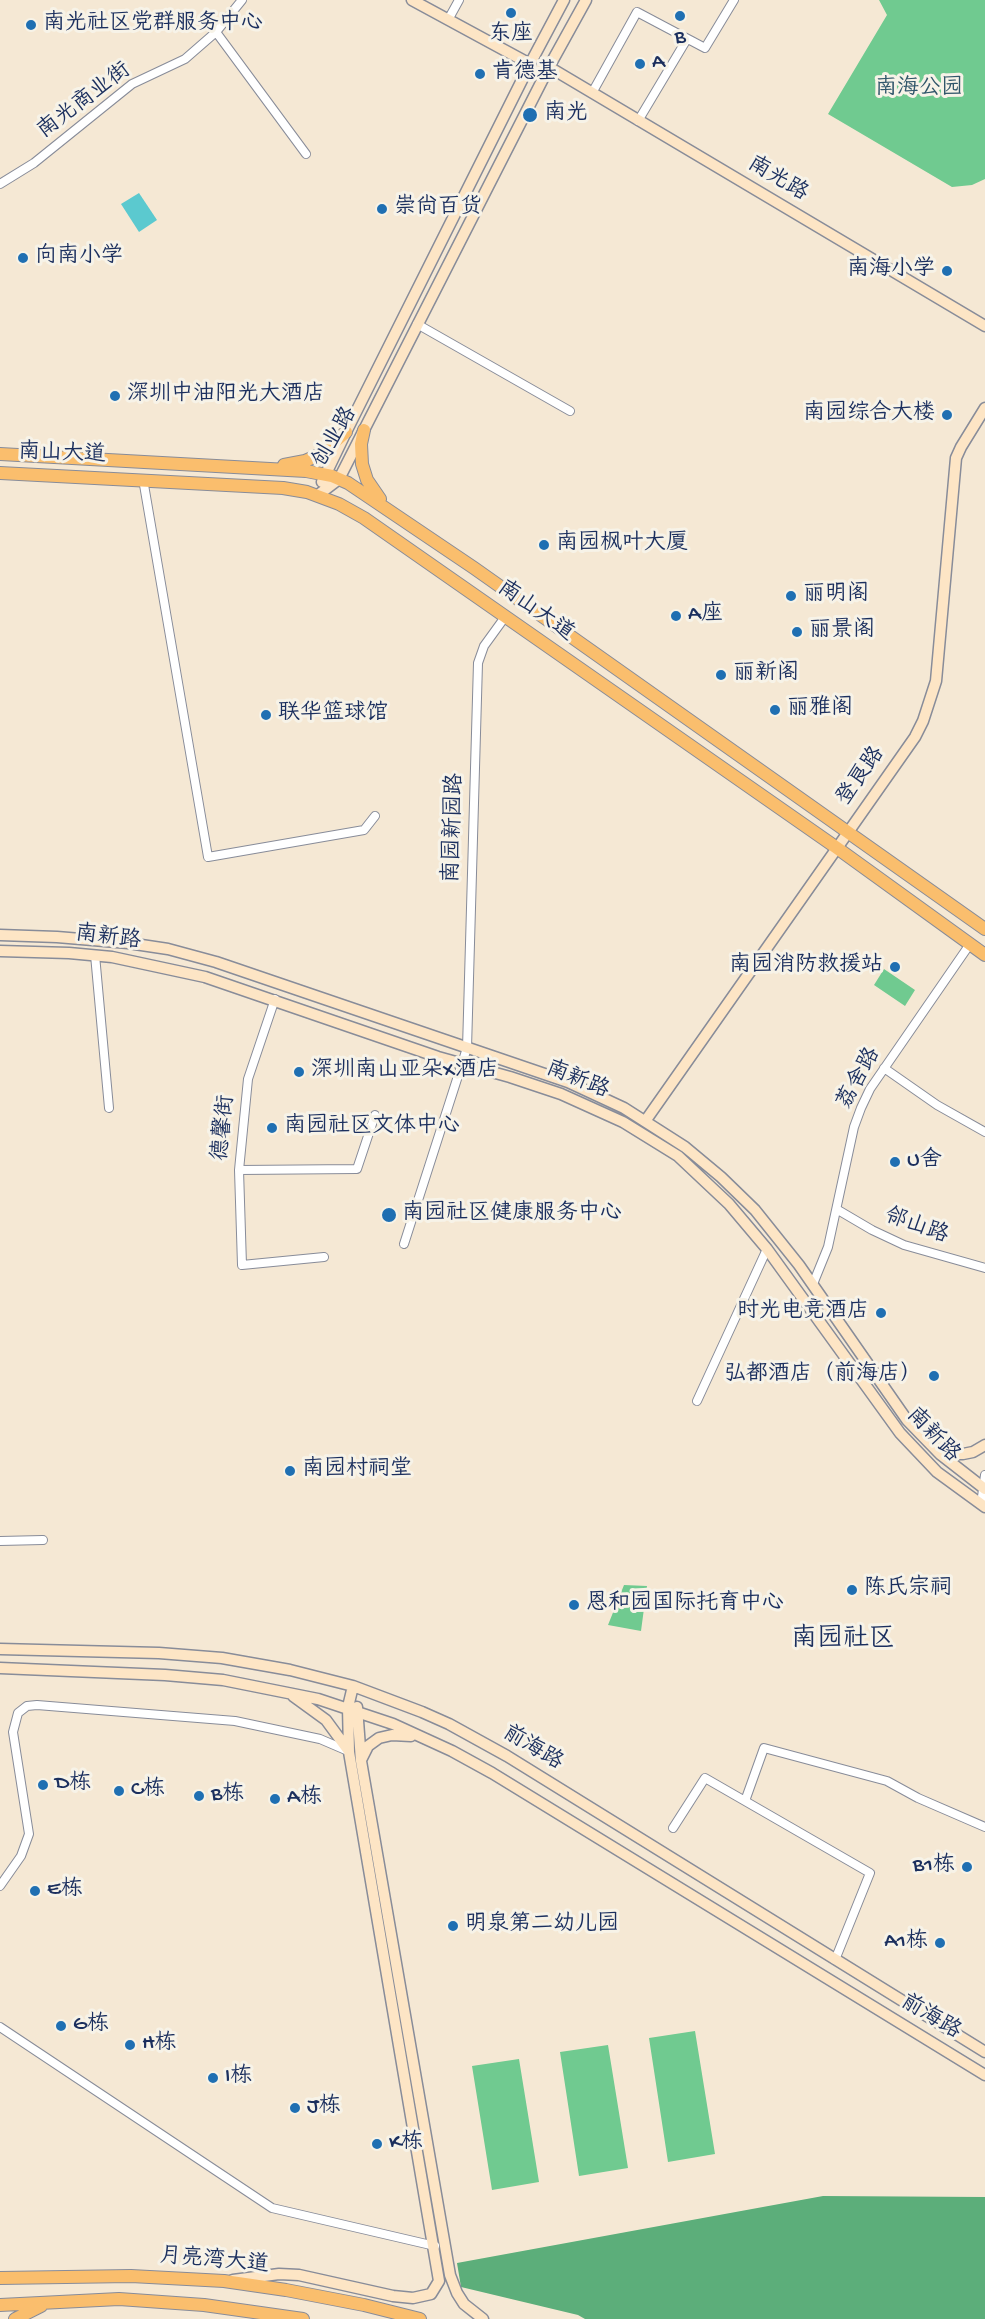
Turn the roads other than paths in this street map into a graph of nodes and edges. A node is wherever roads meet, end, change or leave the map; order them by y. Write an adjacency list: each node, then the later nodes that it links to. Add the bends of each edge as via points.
1 (242, 0): 8 (street, 南光商业街)
2 (412, 0): 7 (main road)
3 (459, 0): 7 (street)
4 (564, 0): 10 (main road, 创业路)
5 (586, 0): 11 (main road, 创业路)
6 (734, 0): 9 (street, via 705,48)
7 (448, 20): 10 (main road)
8 (216, 32): 14 (street); 15 (street, 南光商业街, via 174,66 132,84 34,163)
9 (687, 39): 12 (street, via 637,12); 13 (street)
10 (530, 64): 21 (main road, 创业路)
11 (549, 67): 12 (main road, 南光路); 16 (main road, 创业路)
12 (592, 93): 13 (main road, 南光路)
13 (638, 121): 17 (main road, 南光路)
14 (306, 154)
15 (0, 184)
16 (417, 324): 19 (street); 20 (main road, 创业路)
17 (985, 326)
18 (985, 408): 32 (main road, 登良路, via 957,458 931,700 915,737)
19 (570, 411)
20 (364, 430): 27 (main road, 创业路); 29 (main road, via 363,472)
21 (345, 432): 23 (main road, via 314,458); 25 (main road, 创业路)
22 (0, 454): 23 (main road, 南山大道)
23 (256, 468): 25 (main road, 南山大道)
24 (0, 473): 26 (main road, 南山大道)
25 (326, 474): 27 (main road, 南山大道); 28 (main road, 创业路)
26 (143, 479): 28 (main road, 南山大道, via 257,486); 31 (street, via 208,857 364,830)
27 (339, 479): 28 (main road, 创业路); 29 (main road, 南山大道)
28 (318, 495): 30 (main road, 南山大道, via 364,518)
29 (389, 510): 32 (main road, 南山大道)
30 (505, 617): 33 (main road, 南山大道); 41 (street, 南园新园路, via 484,646 478,663)
31 (375, 816)
32 (847, 833): 33 (main road, 登良路); 34 (main road, 南山大道)
33 (837, 848): 36 (main road, 南山大道); 46 (main road, 登良路)
34 (985, 929)
35 (0, 935): 41 (main road, 南新路, via 94,939 168,950 216,962)
36 (970, 944): 39 (main road, 南山大道); 43 (street, 荔舍路)
37 (0, 951): 38 (main road, 南新路)
38 (95, 955): 40 (main road, 南新路, via 188,972); 44 (street)
39 (985, 955)
40 (274, 999): 42 (main road, 南新路); 48 (street, 德馨街, via 248,1079)
41 (467, 1048): 42 (street, 南园新园路); 46 (main road, 南新路, via 568,1082)
42 (462, 1063): 50 (street, 南园新园路); 51 (main road, 南新路, via 561,1094 652,1138 700,1175)
43 (884, 1068): 47 (street); 49 (street, 荔舍路, via 854,1127)
44 (109, 1108)
45 (375, 1115): 48 (street, via 357,1169)
46 (646, 1120): 54 (main road, 南新路, via 685,1147 738,1193 771,1227)
47 (985, 1132)
48 (239, 1170): 52 (street, 德馨街, via 242,1265)
49 (838, 1210): 53 (street, 邻山路, via 904,1245); 54 (street, 荔舍路)
50 (404, 1245)
51 (766, 1249): 55 (street); 57 (main road, 南新路)
52 (324, 1257)
53 (985, 1268)
54 (813, 1284): 56 (main road, 南新路)
55 (697, 1401)
56 (892, 1401): 57 (main road); 59 (main road, 南新路)
57 (881, 1410): 61 (main road, 南新路, via 931,1465)
58 (985, 1445): 59 (main road, via 973,1452)
59 (940, 1454): 61 (main road, 南新路)
60 (985, 1475): 61 (street)
61 (984, 1497)
62 (43, 1540): 63 (street)
63 (0, 1541)
64 (0, 1649): 66 (main road, 前海路, via 222,1658)
65 (0, 1668): 67 (main road, 前海路, via 184,1676)
66 (353, 1686): 68 (main road); 76 (main road, 前海路, via 422,1712 477,1739)
67 (286, 1691): 68 (main road, 前海路); 70 (main road, via 326,1720)
68 (353, 1709): 69 (main road, 前海路); 70 (main road); 71 (main road)
69 (426, 1738): 71 (main road, via 385,1736 368,1746); 79 (main road, 前海路, via 492,1773)
70 (350, 1752): 75 (street, via 320,1739 235,1721 27,1706 18,1713 13,1732 29,1834 21,1856); 80 (main road)
71 (361, 1761): 90 (main road, via 450,2275 464,2304)
72 (745, 1801): 73 (street, via 764,1748 887,1781); 74 (street, via 705,1778); 76 (street, via 870,1873)
73 (985, 1827)
74 (674, 1828)
75 (0, 1886)
76 (835, 1960): 78 (main road, 前海路)
77 (0, 2027): 80 (street, via 272,2208)
78 (985, 2052)
79 (985, 2075)
80 (435, 2246): 84 (main road, via 440,2282 423,2298 393,2296 299,2275)
81 (0, 2272): 82 (main road)
82 (24, 2276): 83 (main road, 月亮湾大道); 84 (main road, 月亮湾大道)
83 (0, 2278)
84 (224, 2281): 89 (main road, 月亮湾大道, via 331,2298)
85 (53, 2301): 86 (main road, 月亮湾大道); 87 (main road); 88 (main road, 月亮湾大道, via 119,2299 204,2305)
86 (0, 2305)
87 (15, 2319)
88 (303, 2319)
89 (420, 2319)
90 (483, 2319)

